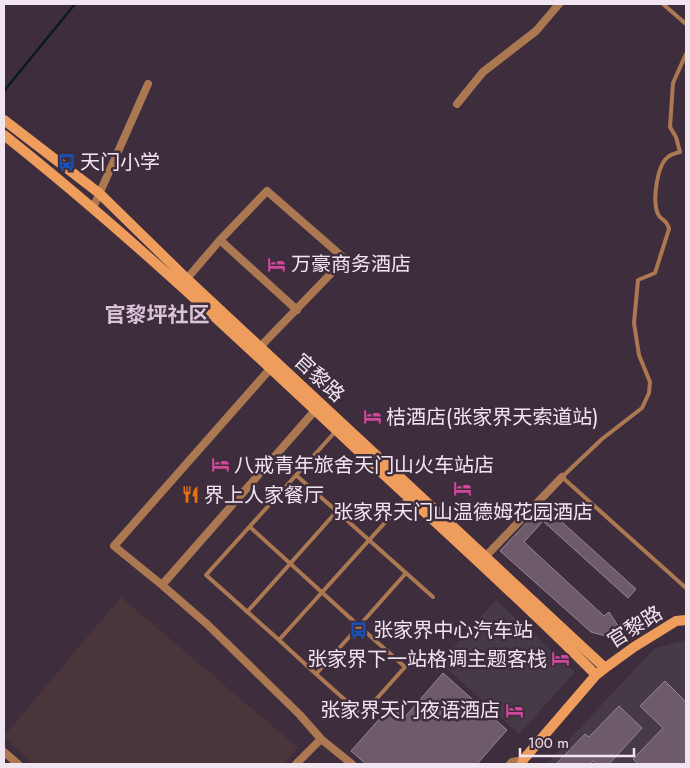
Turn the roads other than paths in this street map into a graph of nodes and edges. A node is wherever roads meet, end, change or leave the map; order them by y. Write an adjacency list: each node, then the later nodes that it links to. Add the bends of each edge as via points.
1 (560, 4): 6 (street, via 536,31 483,72)
2 (663, 4): 3 (lane)
3 (686, 24)
4 (686, 54): 19 (lane, via 673,83 671,100 670,127 680,152 667,157 661,167 654,196 658,215 667,222 669,230 655,273 638,280 634,322 639,355 650,382 649,393 642,408 602,439)
5 (148, 84): 9 (street)
6 (457, 104)
7 (7, 122): 9 (main road, 官黎路)
8 (4, 135): 10 (main road, 官黎路)
9 (99, 193): 10 (street); 12 (main road, 官黎路)
10 (92, 208): 12 (main road, 官黎路)
11 (220, 240): 12 (street); 13 (street); 13 (street, via 267,190 345,259)
12 (184, 282): 14 (main road, 官黎路)
13 (297, 310): 14 (street)
14 (257, 350): 15 (main road, 官黎路); 16 (main road, 官黎路)
15 (270, 369): 16 (main road, 官黎路); 27 (street, via 114,546)
16 (318, 407): 17 (main road, 官黎路); 24 (main road, 官黎路); 27 (street)
17 (336, 430): 18 (lane); 20 (main road, 官黎路)
18 (296, 474): 21 (lane); 22 (lane)
19 (562, 477): 24 (street); 28 (lane)
20 (408, 497): 23 (lane); 24 (main road, 官黎路)
21 (337, 511): 23 (lane); 25 (lane)
22 (250, 527): 25 (lane); 31 (lane, via 206,575)
23 (369, 540): 26 (lane); 29 (lane)
24 (482, 560): 35 (main road, 官黎路); 37 (main road, 官黎路)
25 (290, 563): 29 (lane); 31 (lane)
26 (406, 573): 30 (lane); 33 (lane)
27 (162, 585): 38 (street, via 300,714)
28 (686, 588)
29 (322, 592): 33 (lane); 34 (lane)
30 (433, 597)
31 (247, 612): 34 (lane)
32 (686, 620): 35 (main road, 官黎路, via 676,621)
33 (360, 626): 36 (lane); 36 (lane, via 406,667 362,715)
34 (279, 640): 36 (lane)
35 (605, 668): 37 (main road, 官黎路)
36 (316, 674)
37 (596, 675): 40 (main road, 官黎路)
38 (321, 739): 42 (street); 43 (street)
39 (4, 752): 41 (street)
40 (522, 762): 44 (street)
41 (18, 764)
42 (296, 764)
43 (352, 764)
44 (510, 764)

